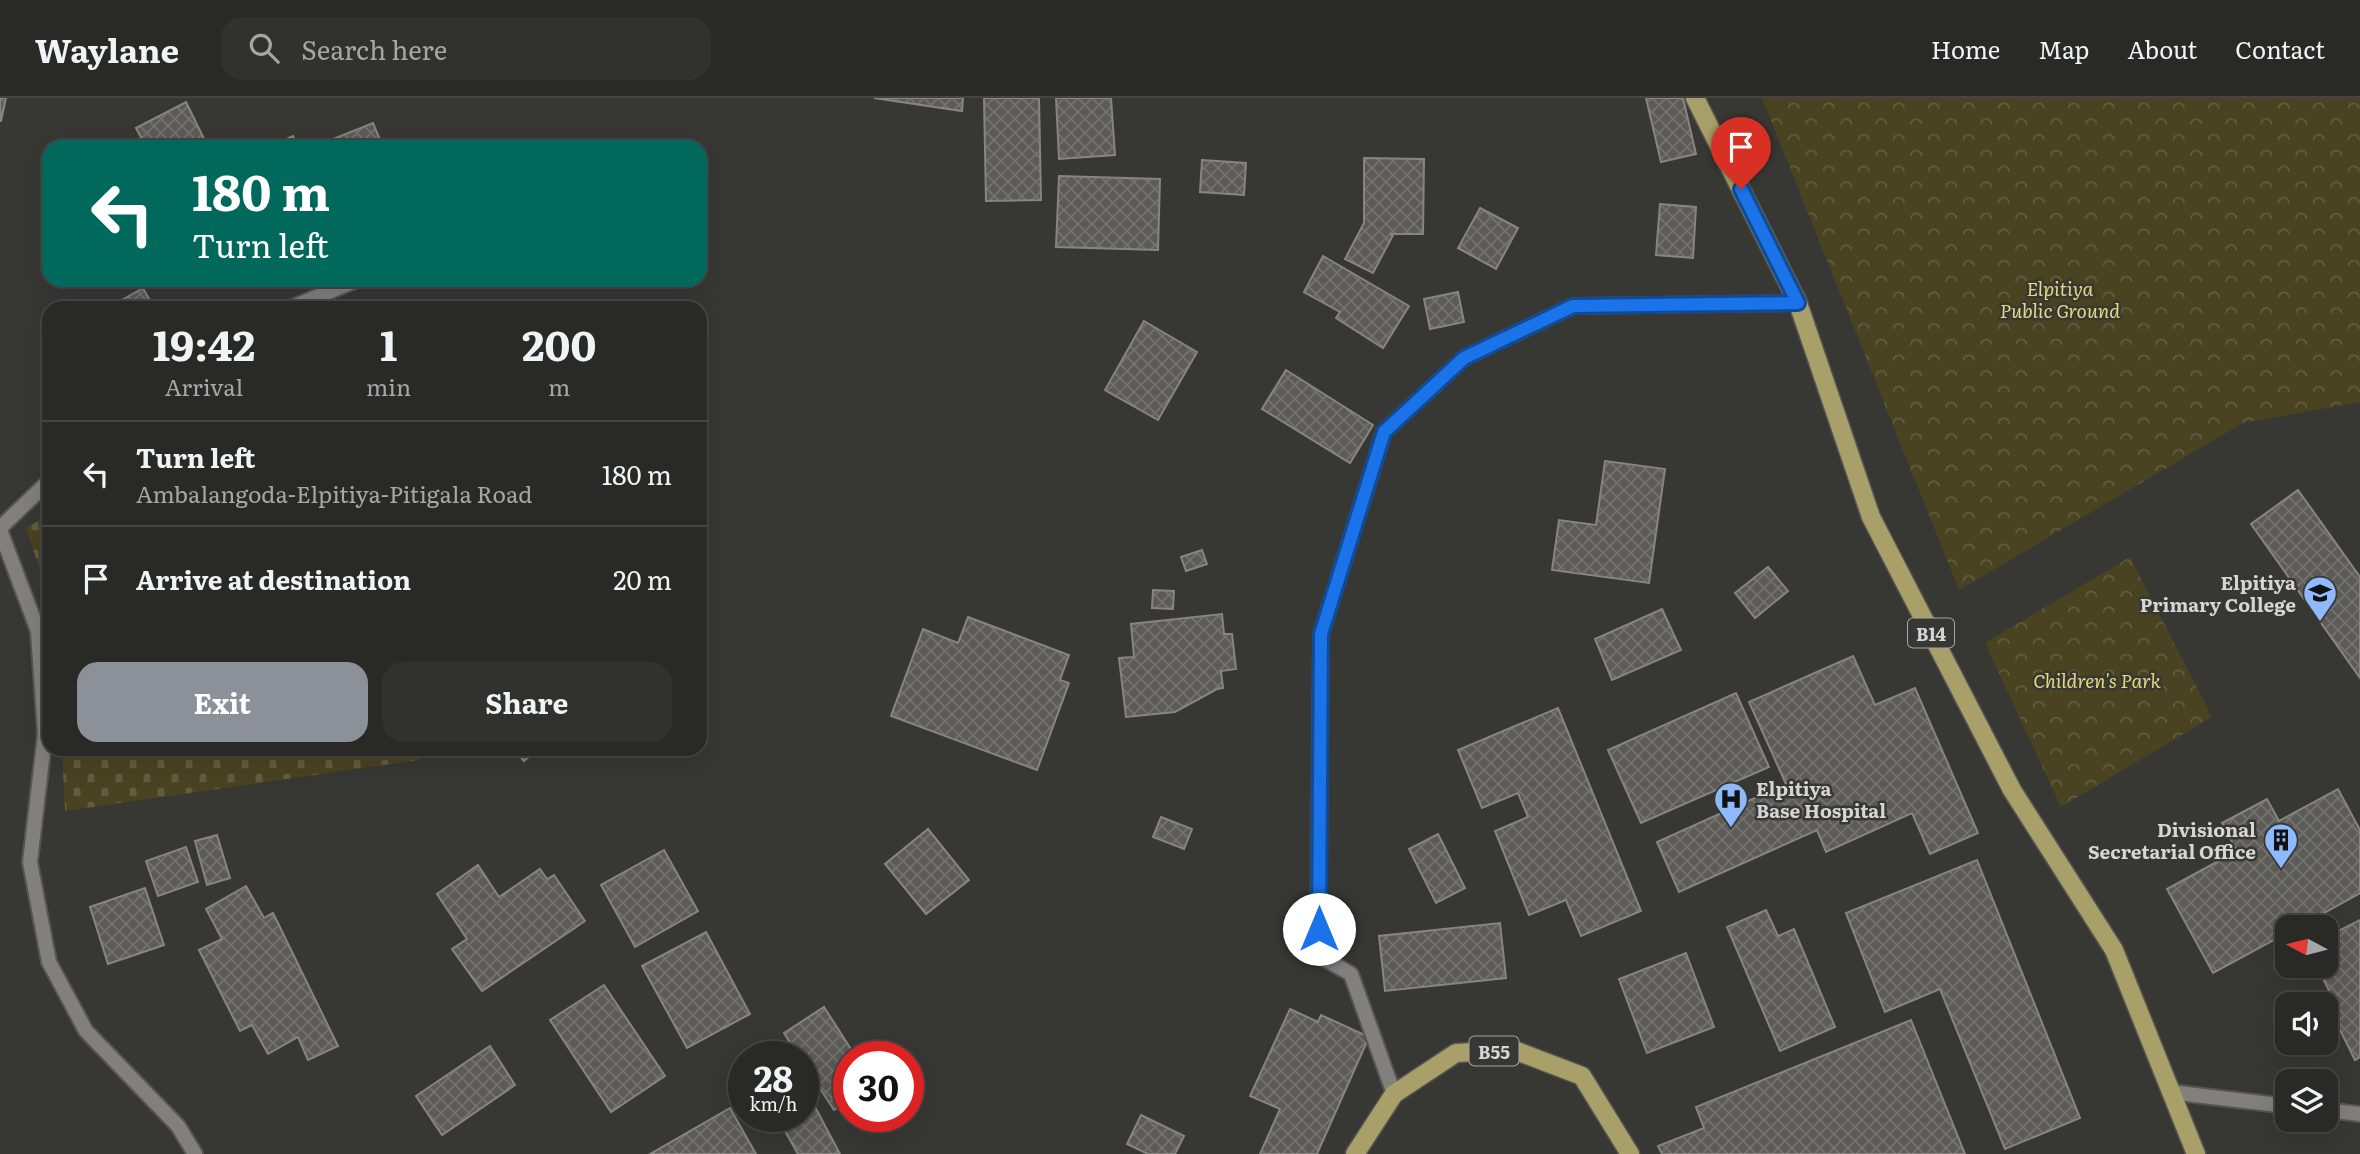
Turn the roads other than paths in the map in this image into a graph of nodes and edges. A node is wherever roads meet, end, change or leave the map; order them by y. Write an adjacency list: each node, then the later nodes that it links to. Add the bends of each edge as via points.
1 (1695, 98): 4 (main road, B14)
2 (341, 287): 3 (street)
3 (307, 301)
4 (1798, 303): 9 (main road, B14, via 1871,517 2012,790 2114,950); 10 (street, via 1573,306 1464,358 1384,432 1321,634 1318,955 1350,974)
5 (42, 488): 6 (street)
6 (0, 529): 7 (street, via 38,631)
7 (42, 690)
8 (42, 756): 14 (street, via 30,862 49,962 86,1031 178,1126)
9 (2170, 1092): 11 (street); 17 (main road, B14)
10 (1394, 1094): 15 (main road, B55); 16 (main road, B55, via 1455,1053 1514,1050 1582,1076)
11 (2275, 1105)
12 (2338, 1111): 13 (street)
13 (2360, 1114)
14 (195, 1154)
15 (1355, 1154)
16 (1630, 1154)
17 (2196, 1154)

